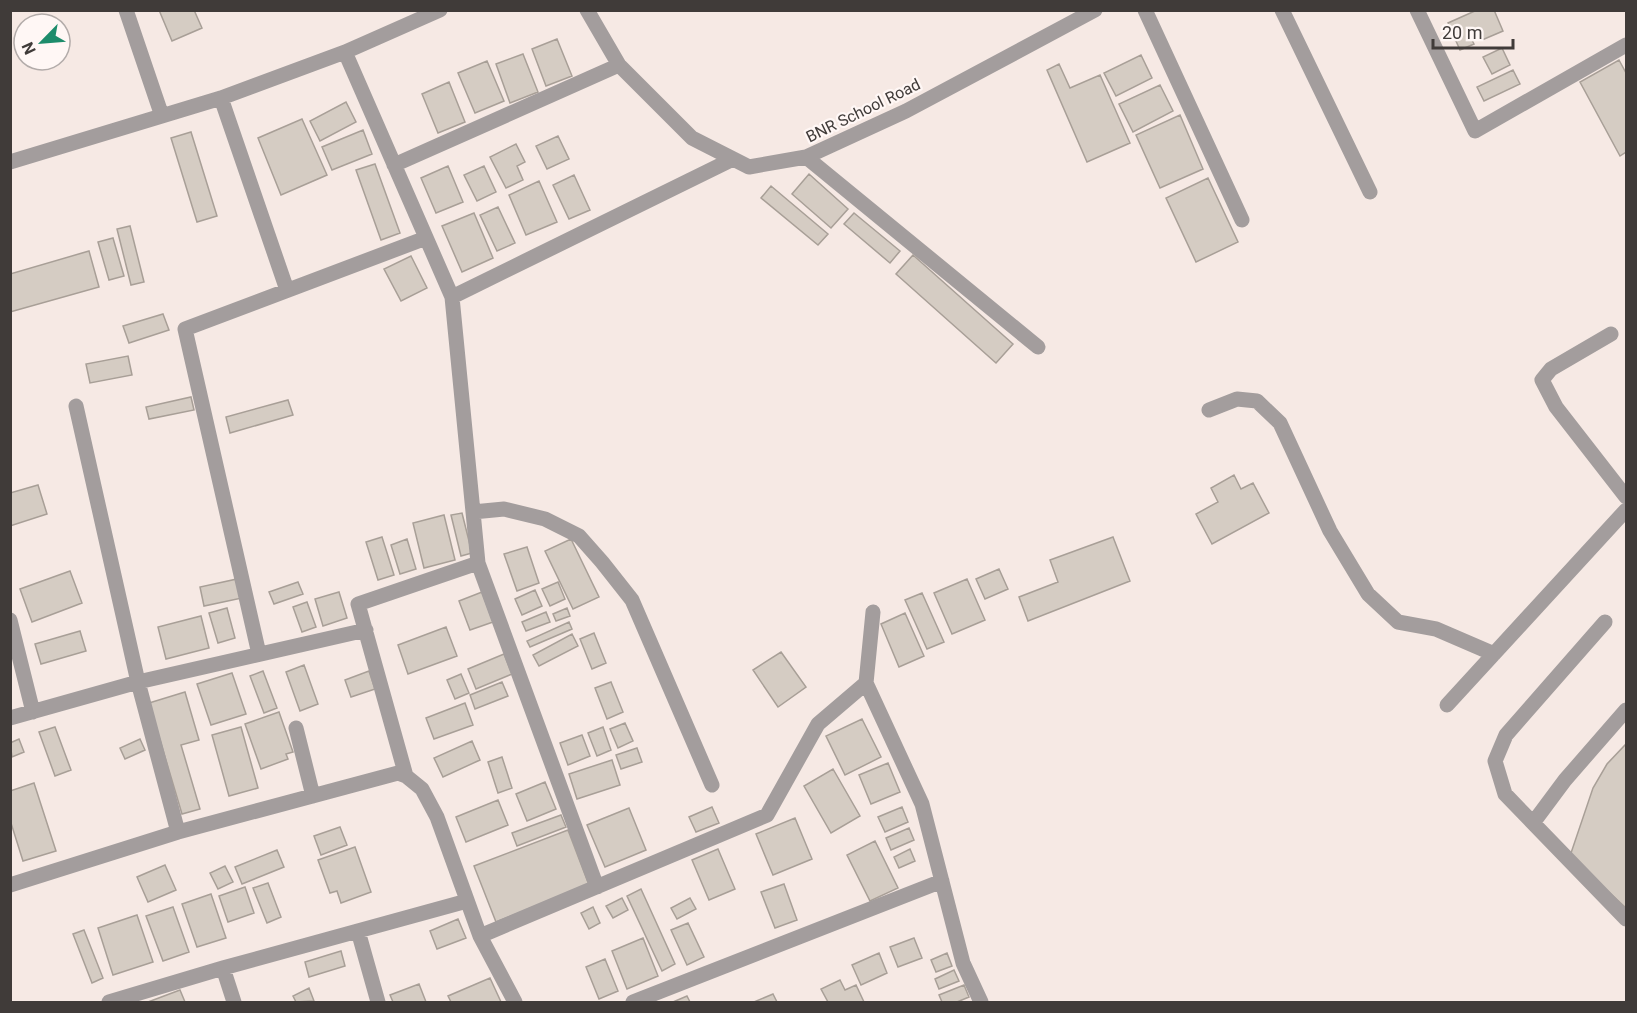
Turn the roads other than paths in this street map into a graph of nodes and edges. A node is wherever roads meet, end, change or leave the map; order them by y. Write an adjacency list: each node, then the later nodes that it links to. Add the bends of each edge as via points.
1 (126, 10): 12 (street)
2 (440, 10): 9 (street)
3 (587, 10): 10 (street, BNR School Road)
4 (1095, 10): 13 (street, BNR School Road, via 906,111)
5 (1145, 10): 18 (street)
6 (1282, 10): 17 (street)
7 (1417, 10): 8 (street, via 1475,131)
8 (1626, 45)
9 (345, 52): 11 (street); 16 (street)
10 (619, 65): 14 (street, BNR School Road, via 693,138); 16 (street)
11 (221, 98): 12 (street); 20 (street)
12 (162, 116): 15 (street)
13 (806, 157): 14 (street, BNR School Road, via 749,167); 23 (street)
14 (733, 159): 21 (street)
15 (10, 162)
16 (394, 165): 19 (street)
17 (1370, 192)
18 (1242, 220)
19 (426, 238): 20 (street); 21 (street)
20 (287, 290): 34 (street, via 185,329)
21 (452, 297): 28 (street)
22 (1611, 334): 26 (street, via 1551,369 1542,380 1556,407)
23 (1038, 347)
24 (76, 406): 36 (street)
25 (1209, 410): 35 (street, via 1237,399 1257,401 1281,423 1330,531 1368,594 1398,622 1436,629)
26 (1626, 497)
27 (1626, 510): 35 (street)
28 (473, 512): 29 (street); 44 (street, via 504,509 545,519 579,536 602,562 632,600)
29 (478, 563): 33 (street, via 358,604); 50 (street)
30 (873, 612): 37 (street)
31 (10, 620): 40 (street)
32 (1605, 622): 46 (street, via 1506,735 1495,761 1505,794)
33 (366, 630): 34 (street); 43 (street)
34 (259, 654): 36 (street)
35 (1494, 654): 38 (street)
36 (138, 682): 40 (street); 47 (street)
37 (866, 683): 48 (street, via 922,804); 50 (street, via 818,724 767,815)
38 (1447, 705)
39 (1626, 710): 46 (street)
40 (33, 712): 41 (street)
41 (10, 718)
42 (296, 728): 45 (street)
43 (406, 776): 45 (street, via 398,773); 51 (street, via 422,789 437,817)
44 (712, 785)
45 (313, 796): 47 (street)
46 (1533, 823): 52 (street)
47 (178, 832): 49 (street)
48 (942, 881): 61 (street); 62 (street, via 963,963)
49 (10, 885)
50 (597, 887): 54 (street)
51 (467, 901): 53 (street); 54 (street)
52 (1626, 919)
53 (358, 931): 55 (street); 59 (street)
54 (480, 936): 60 (street)
55 (223, 968): 56 (street); 58 (street)
56 (134, 999): 57 (street)
57 (109, 1002)
58 (234, 1002)
59 (378, 1002)
60 (515, 1002)
61 (633, 1002)
62 (981, 1002)

